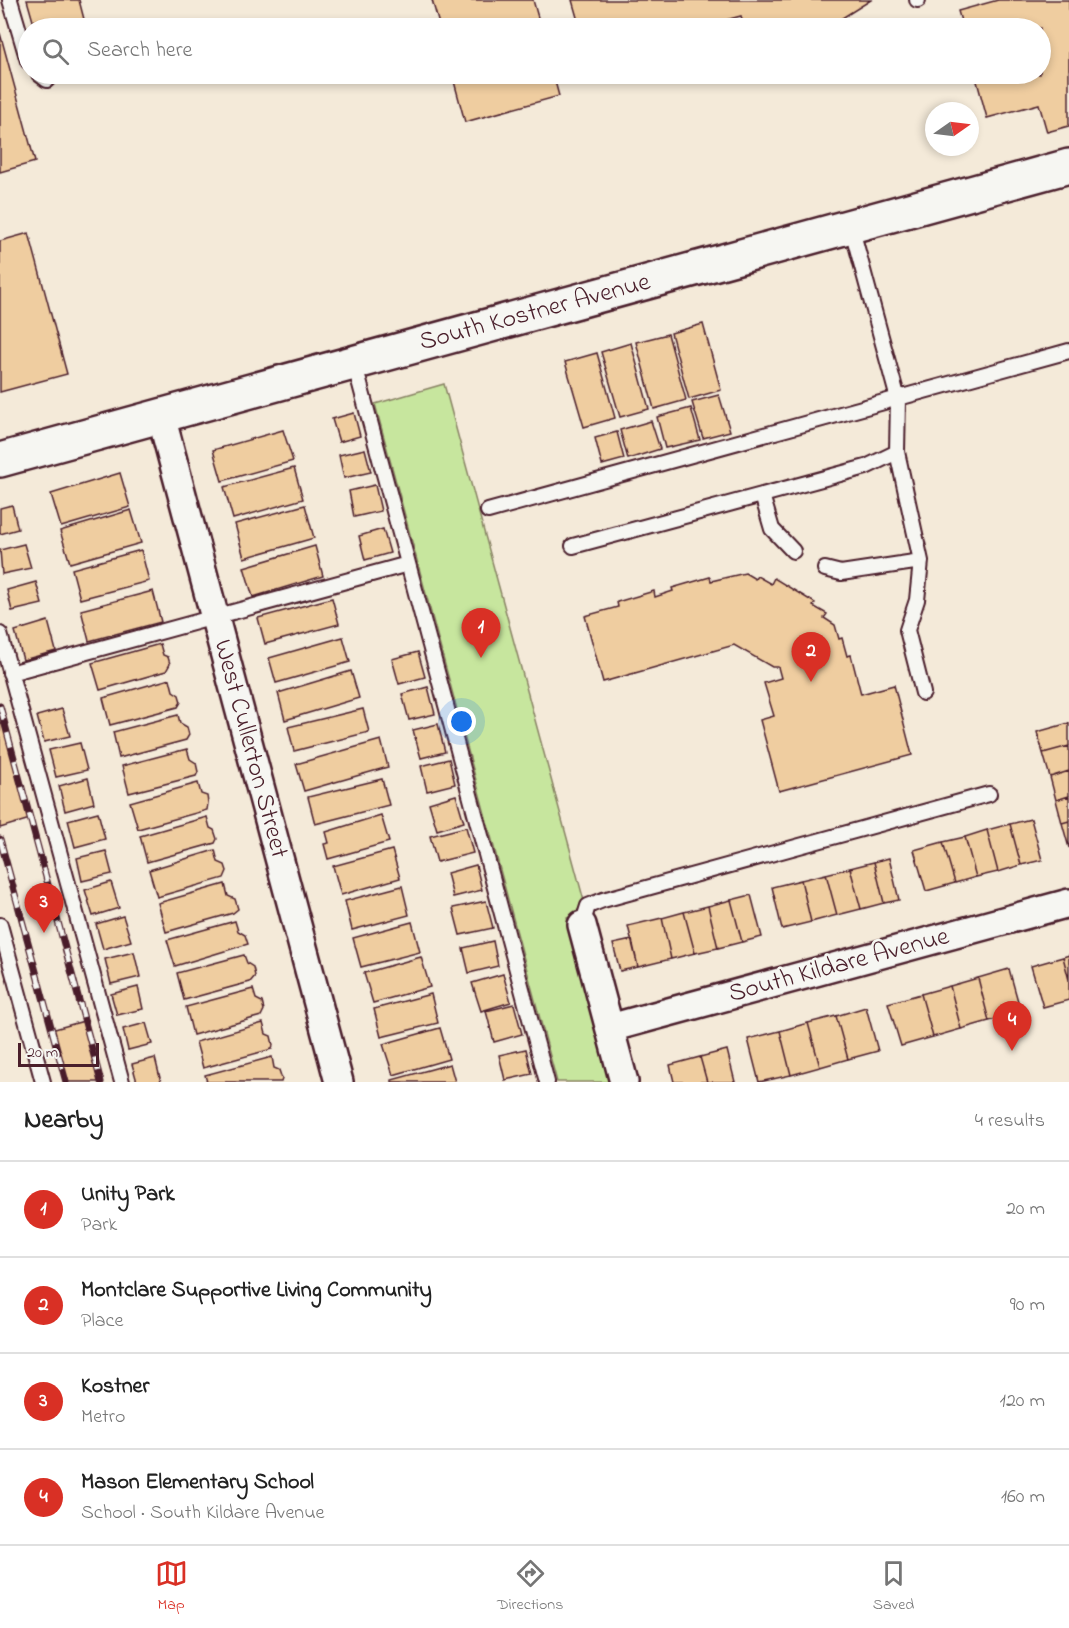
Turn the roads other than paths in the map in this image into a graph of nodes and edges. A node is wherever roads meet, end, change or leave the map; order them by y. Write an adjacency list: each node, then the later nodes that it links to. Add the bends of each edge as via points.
1 (10, 0): 2 (lane)
2 (18, 27)
3 (1069, 166): 4 (street, South Kostner Avenue)
4 (851, 226): 6 (street, South Kostner Avenue); 7 (lane)
5 (1069, 351): 7 (lane)
6 (354, 362): 8 (street, South Kostner Avenue); 16 (lane)
7 (898, 399): 9 (lane); 12 (lane)
8 (160, 416): 10 (street, South Kostner Avenue); 18 (street, West Cullerton Street)
9 (897, 452): 11 (lane, via 866,467); 15 (lane)
10 (0, 460)
11 (762, 495): 13 (lane); 14 (lane, via 772,529)
12 (488, 511)
13 (573, 546)
14 (793, 551)
15 (921, 561): 17 (lane, via 841,573); 21 (lane, via 917,600 907,630)
16 (408, 564): 18 (lane); 30 (lane)
17 (825, 569)
18 (215, 617): 20 (lane); 29 (street, West Cullerton Street)
19 (0, 634): 20 (lane)
20 (10, 673): 28 (lane)
21 (923, 693)
22 (989, 794): 25 (lane, via 603,900 588,906)
23 (1069, 903): 26 (street, South Kildare Avenue)
24 (0, 925): 27 (lane)
25 (582, 925): 26 (street)
26 (610, 1028): 31 (street)
27 (43, 1082)
28 (122, 1082)
29 (339, 1082)
30 (547, 1082)
31 (624, 1082)

